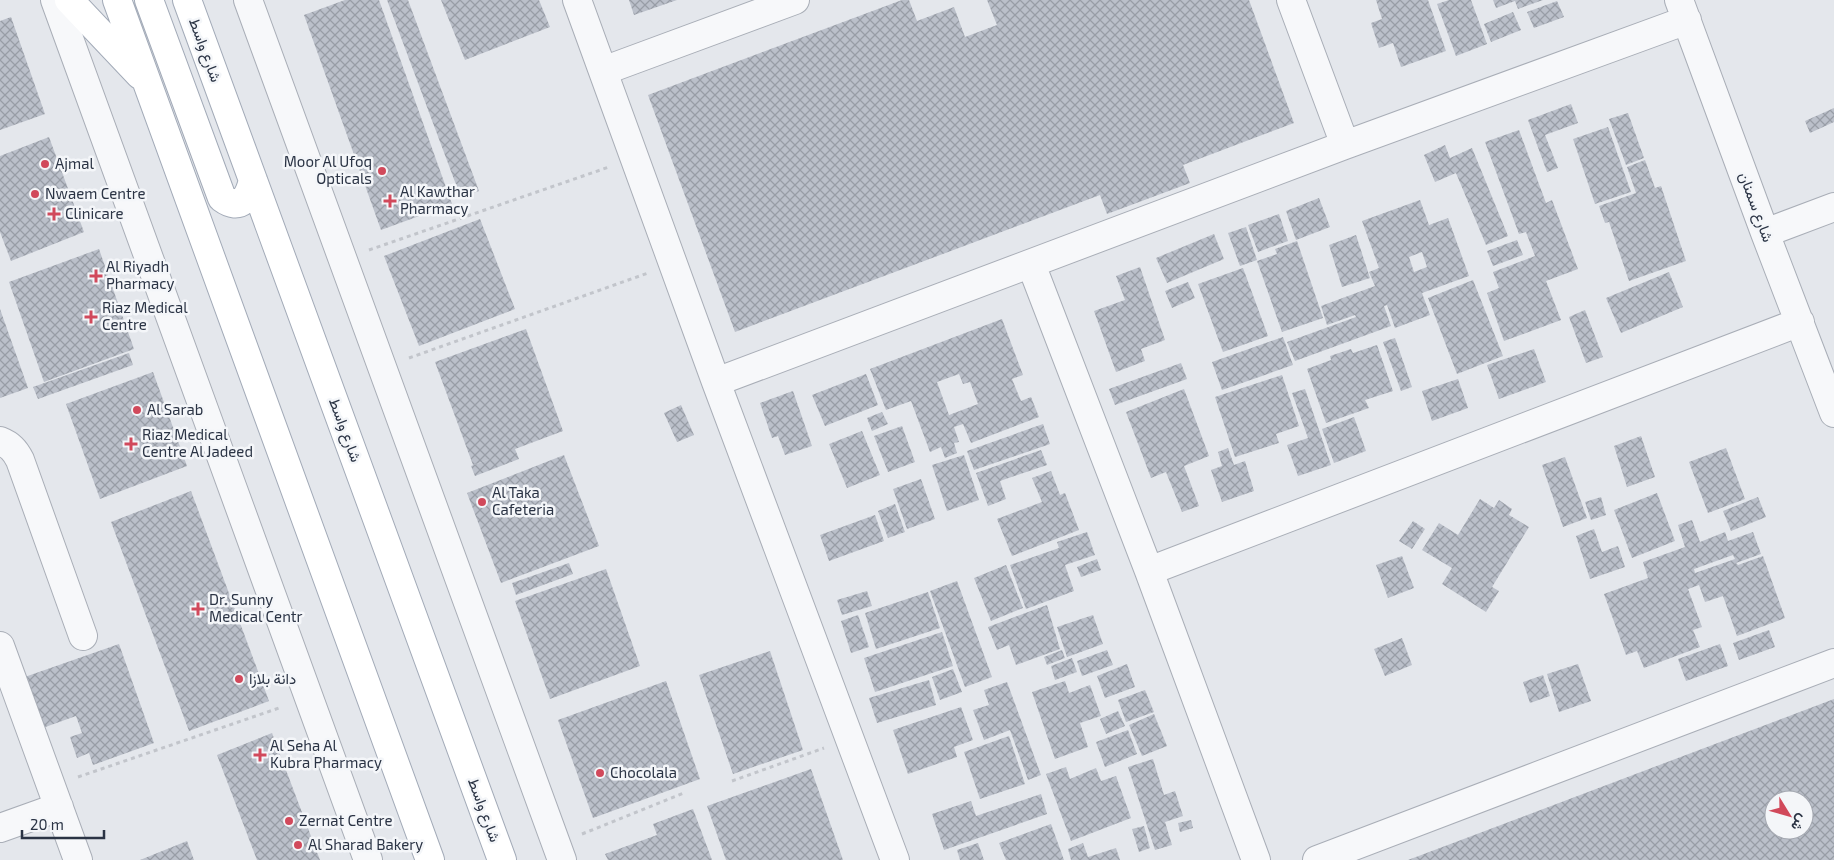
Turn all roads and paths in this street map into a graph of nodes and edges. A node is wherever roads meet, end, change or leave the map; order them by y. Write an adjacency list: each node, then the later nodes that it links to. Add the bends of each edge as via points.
1 (55, 0): 30 (street)
2 (69, 0): 12 (main road)
3 (117, 0): 12 (main road)
4 (149, 0): 15 (main road, via 222,198 235,204 242,202)
5 (187, 0): 15 (main road, شارع واسط)
6 (248, 0): 18 (street)
7 (577, 0): 11 (street)
8 (795, 0): 11 (street)
9 (1291, 0): 13 (street)
10 (1683, 10): 13 (street); 17 (street, شارع سمنان)
11 (603, 71): 14 (street)
12 (147, 82): 39 (main road)
13 (1345, 145): 20 (street)
14 (634, 158): 18 (path); 19 (street)
15 (253, 180): 40 (main road, شارع واسط)
16 (1834, 207): 17 (street)
17 (1765, 233): 21 (street, شارع سمنان)
18 (343, 260): 22 (street)
19 (673, 264): 22 (path); 23 (street)
20 (1031, 264): 23 (street); 26 (street)
21 (1800, 322): 24 (street, شارع سمنان); 26 (street)
22 (382, 368): 36 (street)
23 (716, 382): 31 (street)
24 (1834, 413)
25 (0, 441): 27 (street, via 8,444 20,460)
26 (1149, 571): 42 (street)
27 (84, 636)
28 (0, 646): 34 (street)
29 (1834, 663): 43 (street)
30 (310, 698): 34 (path); 38 (street)
31 (850, 739): 32 (path); 41 (street)
32 (732, 781)
33 (684, 793): 36 (path)
34 (55, 796): 35 (street); 37 (street)
35 (0, 828)
36 (559, 852)
37 (78, 860)
38 (368, 860)
39 (430, 860)
40 (502, 860)
41 (895, 860)
42 (1256, 860)
43 (1317, 860)

